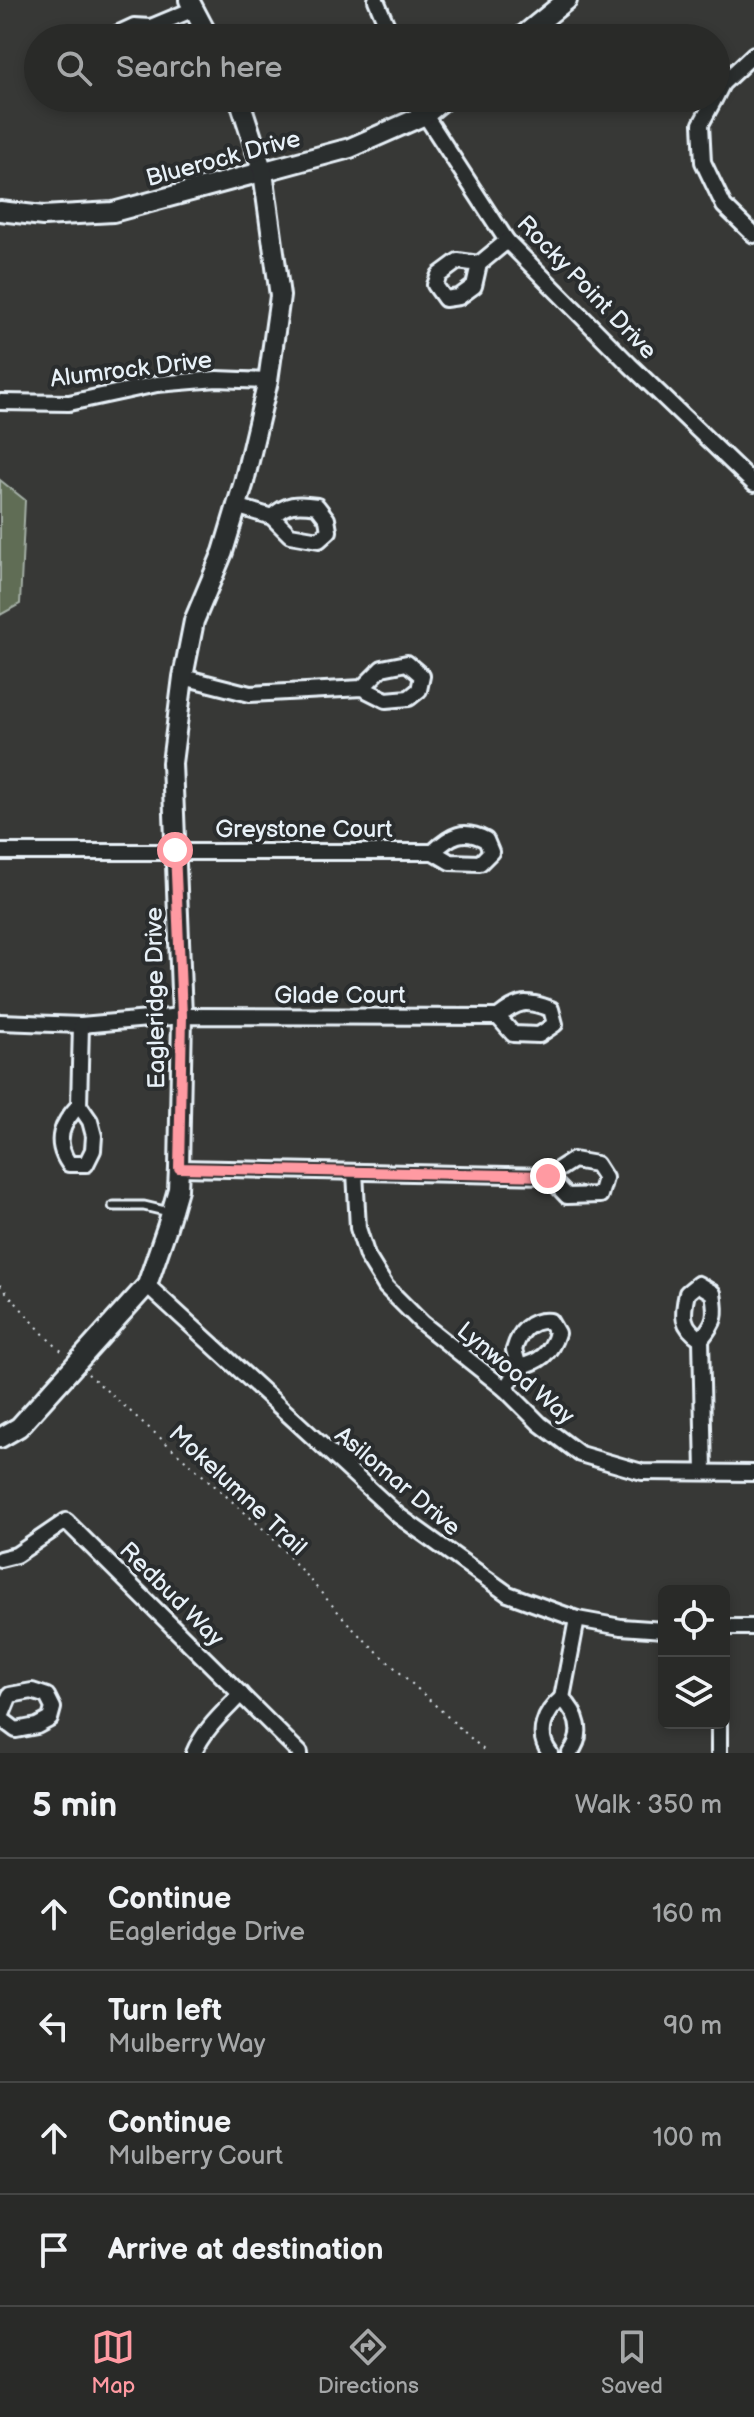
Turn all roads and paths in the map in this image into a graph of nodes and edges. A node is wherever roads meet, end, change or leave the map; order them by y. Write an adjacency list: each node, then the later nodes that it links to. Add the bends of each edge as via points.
1 (376, 0): 6 (street)
2 (567, 0): 7 (street)
3 (191, 4): 4 (street); 5 (street)
4 (162, 24)
5 (202, 24)
6 (386, 24)
7 (537, 24)
8 (754, 54): 9 (street)
9 (730, 76)
10 (244, 112): 14 (street, Eagleridge Drive)
11 (411, 112): 14 (street, Bluerock Drive, via 350,148)
12 (425, 112): 17 (street, Rocky Point Drive)
13 (708, 112): 16 (street, via 701,124 703,162 724,206)
14 (263, 172): 15 (street, Bluerock Drive, via 113,212 43,216); 19 (street, Eagleridge Drive, via 280,296)
15 (0, 211)
16 (754, 235)
17 (507, 241): 18 (street); 21 (street, Rocky Point Drive)
18 (479, 264)
19 (268, 381): 20 (street, Alumrock Drive, via 157,384 69,403); 22 (street, Eagleridge Drive)
20 (0, 402)
21 (754, 484)
22 (236, 506): 23 (street); 24 (street, Eagleridge Drive, via 194,621)
23 (272, 517)
24 (183, 677): 25 (street, via 250,694); 26 (street, Eagleridge Drive, via 172,763)
25 (362, 688)
26 (175, 850): 27 (street, Greystone Court); 28 (street, Greystone Court); 29 (street, Eagleridge Drive)
27 (0, 852)
28 (433, 852)
29 (182, 1016): 30 (street, Glade Court); 32 (street, Glade Court); 34 (street, Eagleridge Drive)
30 (498, 1017)
31 (0, 1022): 32 (street, Glade Court)
32 (81, 1025): 33 (street)
33 (79, 1105)
34 (179, 1168): 35 (street); 38 (street, Eagleridge Drive)
35 (355, 1172): 36 (street); 44 (street, Lynwood Way, via 358,1228 386,1287)
36 (548, 1176)
37 (113, 1206): 38 (lane)
38 (171, 1213): 40 (street, Eagleridge Drive)
39 (0, 1285): 42 (path, Mokelumne Trail)
40 (147, 1285): 42 (street, Eagleridge Drive); 49 (street, Asilomar Drive, via 399,1516 508,1594)
41 (701, 1339): 46 (street)
42 (75, 1363): 45 (street, Eagleridge Drive, via 19,1427); 58 (path, Mokelumne Trail, via 269,1534 356,1632)
43 (519, 1367): 44 (street)
44 (505, 1389): 46 (street, Lynwood Way, via 580,1454 642,1472)
45 (0, 1438)
46 (704, 1472): 47 (street, Lynwood Way)
47 (754, 1473)
48 (0, 1559): 53 (street, Redbud Way, via 16,1555 66,1521)
49 (577, 1619): 52 (street, Asilomar Drive); 54 (street)
50 (730, 1627): 51 (street)
51 (754, 1627)
52 (658, 1630)
53 (241, 1694): 56 (street); 57 (street, Redbud Way)
54 (562, 1698): 59 (street, via 543,1723 543,1742); 60 (street, via 578,1720 578,1737)
55 (719, 1729): 61 (street)
56 (194, 1753)
57 (300, 1753)
58 (487, 1753)
59 (550, 1753)
60 (570, 1753)
61 (719, 1753)

